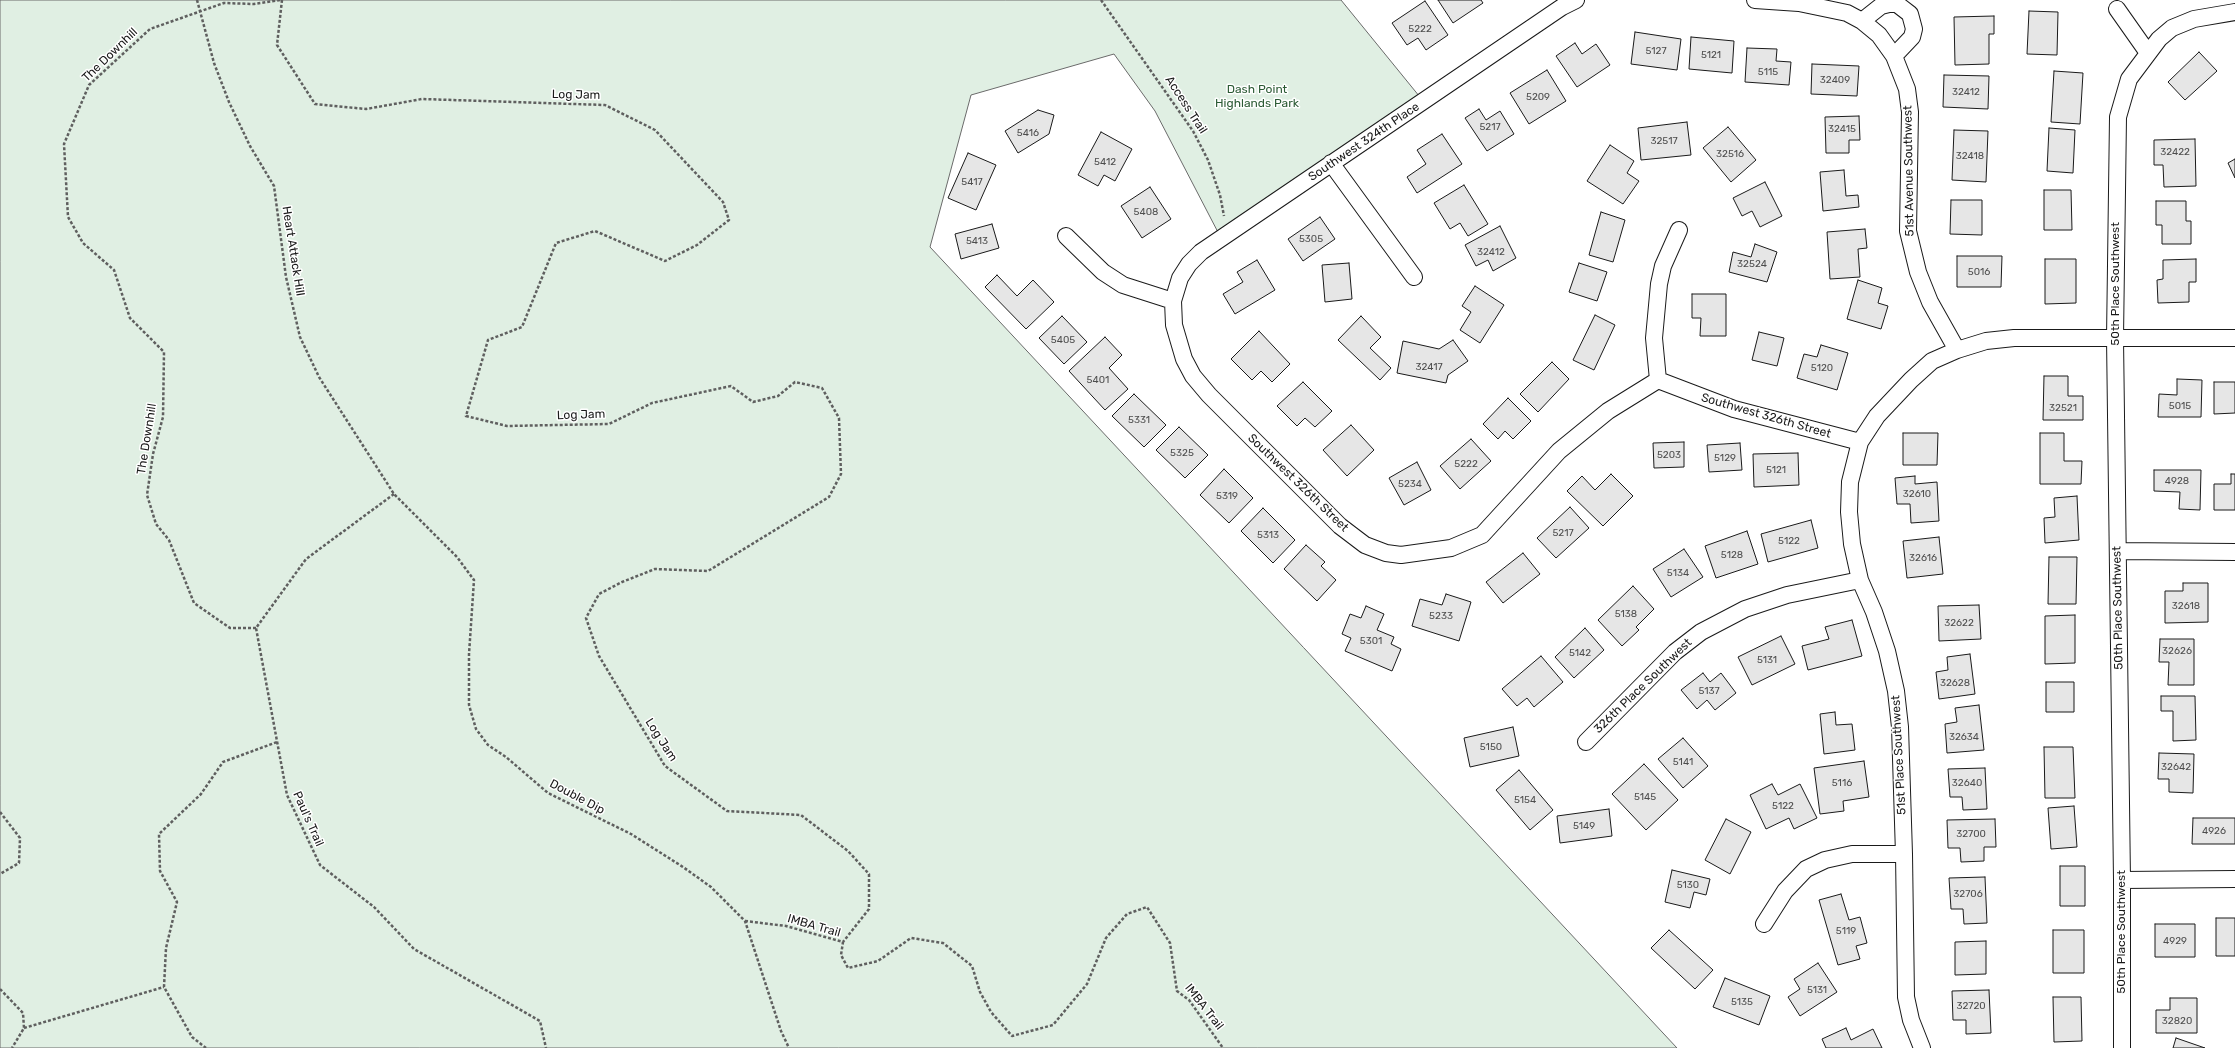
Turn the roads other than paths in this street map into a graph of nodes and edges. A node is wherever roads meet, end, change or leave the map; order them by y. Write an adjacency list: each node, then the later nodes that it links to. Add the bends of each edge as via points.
1 (1576, 0): 8 (street, Southwest 324th Place)
2 (1755, 0): 5 (street, via 1799,3 1847,13)
3 (2117, 9): 6 (street)
4 (2235, 12): 6 (street, via 2194,19 2172,28)
5 (1862, 21): 7 (street, 51st Avenue Southwest, via 1879,35); 7 (street, via 1881,6 1897,4 1906,9 1913,21 1914,29 1907,44)
6 (2148, 53): 13 (street, 50th Place Southwest, via 2129,79 2118,117)
7 (1894, 56): 15 (street, 51st Avenue Southwest, via 1907,89 1910,112 1908,231 1918,272 1930,302)
8 (1331, 163): 11 (street); 12 (street, Southwest 324th Place, via 1201,252 1180,278)
9 (1679, 230): 16 (street, via 1663,266 1659,284 1654,338)
10 (1066, 236): 12 (street, via 1103,272 1124,285)
11 (1414, 277)
12 (1173, 301): 16 (street, Southwest 326th Street, via 1174,325 1184,359 1193,376 1209,395 1340,526 1365,545 1386,553 1401,555 1451,548 1482,534 1559,451 1608,411)
13 (2116, 338): 14 (street, 51st Place Southwest); 15 (street, 51st Place Southwest, via 2014,338 1986,341); 18 (street, 50th Place Southwest)
14 (2235, 338)
15 (1957, 350): 17 (street, 51st Place Southwest, via 1932,361 1911,380 1877,416)
16 (1658, 380): 17 (street, Southwest 326th Street, via 1734,409)
17 (1860, 442): 20 (street, 51st Place Southwest, via 1850,482 1849,512 1852,544)
18 (2118, 551): 19 (street); 24 (street, 50th Place Southwest)
19 (2235, 552)
20 (1860, 580): 21 (street, 326th Place Southwest, via 1786,595 1745,609 1701,632 1675,652); 22 (street, 51st Place Southwest, via 1887,650 1896,691 1900,727)
21 (1586, 742)
22 (1904, 854): 25 (street, via 1852,854 1825,860 1806,869 1785,891); 26 (street, 51st Place Southwest, via 1906,997 1911,1020)
23 (2235, 879): 24 (street)
24 (2122, 880): 27 (street, 50th Place Southwest)
25 (1764, 924)
26 (1922, 1048)
27 (2122, 1048)

